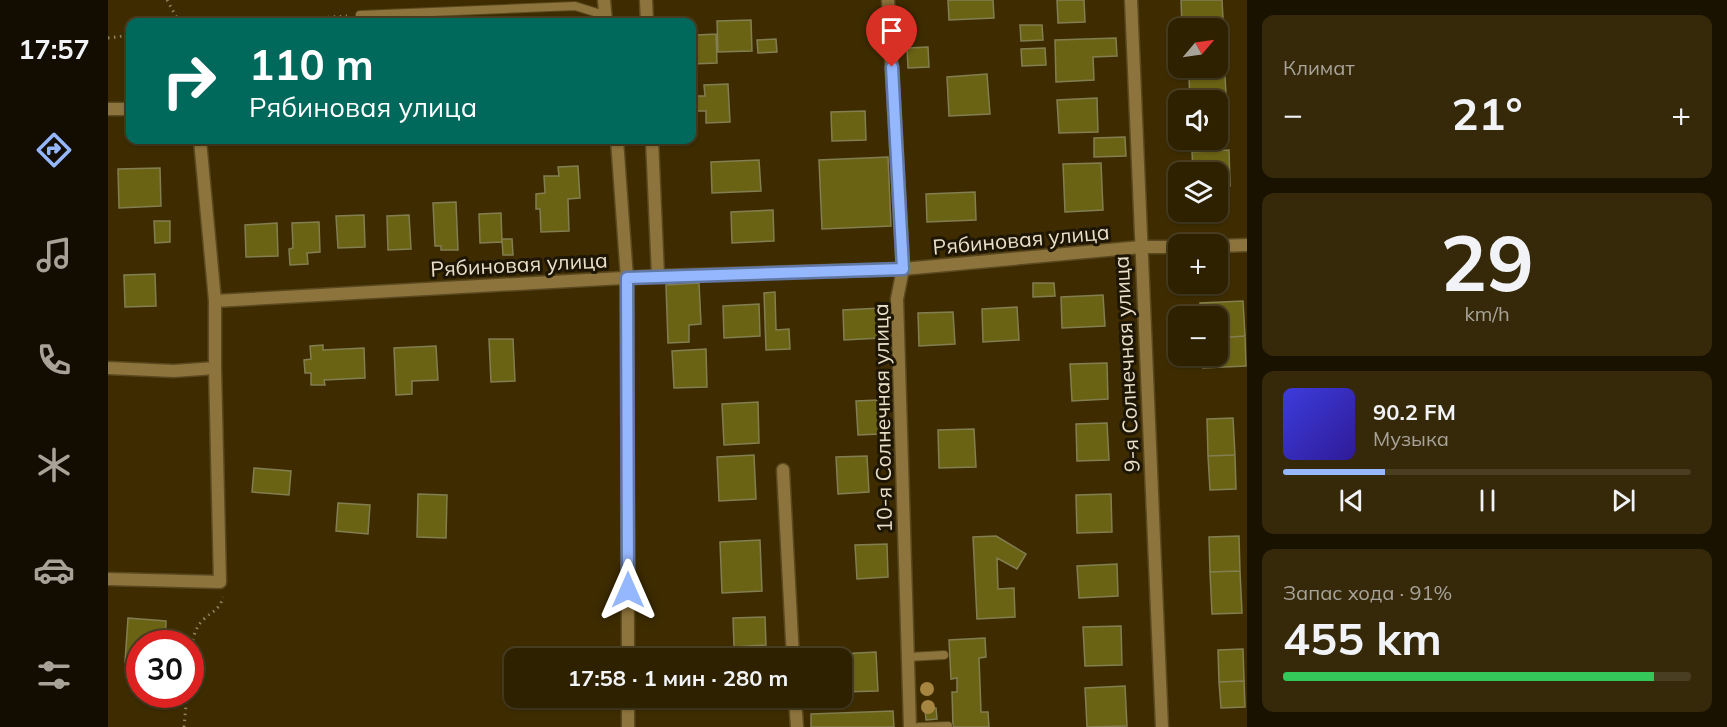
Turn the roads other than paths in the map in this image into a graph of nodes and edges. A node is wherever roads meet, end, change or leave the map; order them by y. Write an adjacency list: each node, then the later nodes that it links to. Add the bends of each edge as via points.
1 (604, 0): 7 (street)
2 (646, 0): 8 (street)
3 (888, 0): 18 (street, 10-я Солнечная улица)
4 (1131, 0): 17 (street, 9-я Солнечная улица)
5 (360, 15): 6 (lane, via 574,6)
6 (603, 18)
7 (605, 18)
8 (647, 18)
9 (108, 109): 10 (street)
10 (126, 110)
11 (200, 144): 21 (street)
12 (617, 144): 20 (street)
13 (652, 144): 19 (street)
14 (1247, 245): 15 (street)
15 (1228, 246)
16 (1168, 247): 17 (street, Рябиновая улица)
17 (1141, 248): 18 (street, Рябиновая улица); 37 (street, 9-я Солнечная улица)
18 (903, 269): 19 (street, Рябиновая улица); 29 (street, 10-я Солнечная улица, via 897,299)
19 (658, 276): 20 (street, Рябиновая улица)
20 (627, 278): 21 (street, Рябиновая улица); 26 (street)
21 (215, 301): 23 (street)
22 (108, 368): 23 (street)
23 (215, 368): 25 (street, via 220,582)
24 (783, 470): 27 (street)
25 (108, 579)
26 (628, 648)
27 (792, 648)
28 (944, 655): 29 (lane)
29 (908, 657): 35 (street, 10-я Солнечная улица)
30 (628, 708): 33 (street)
31 (796, 708): 34 (street)
32 (948, 726): 36 (lane)
33 (628, 727)
34 (797, 727)
35 (910, 727)
36 (919, 727)
37 (1162, 727)

